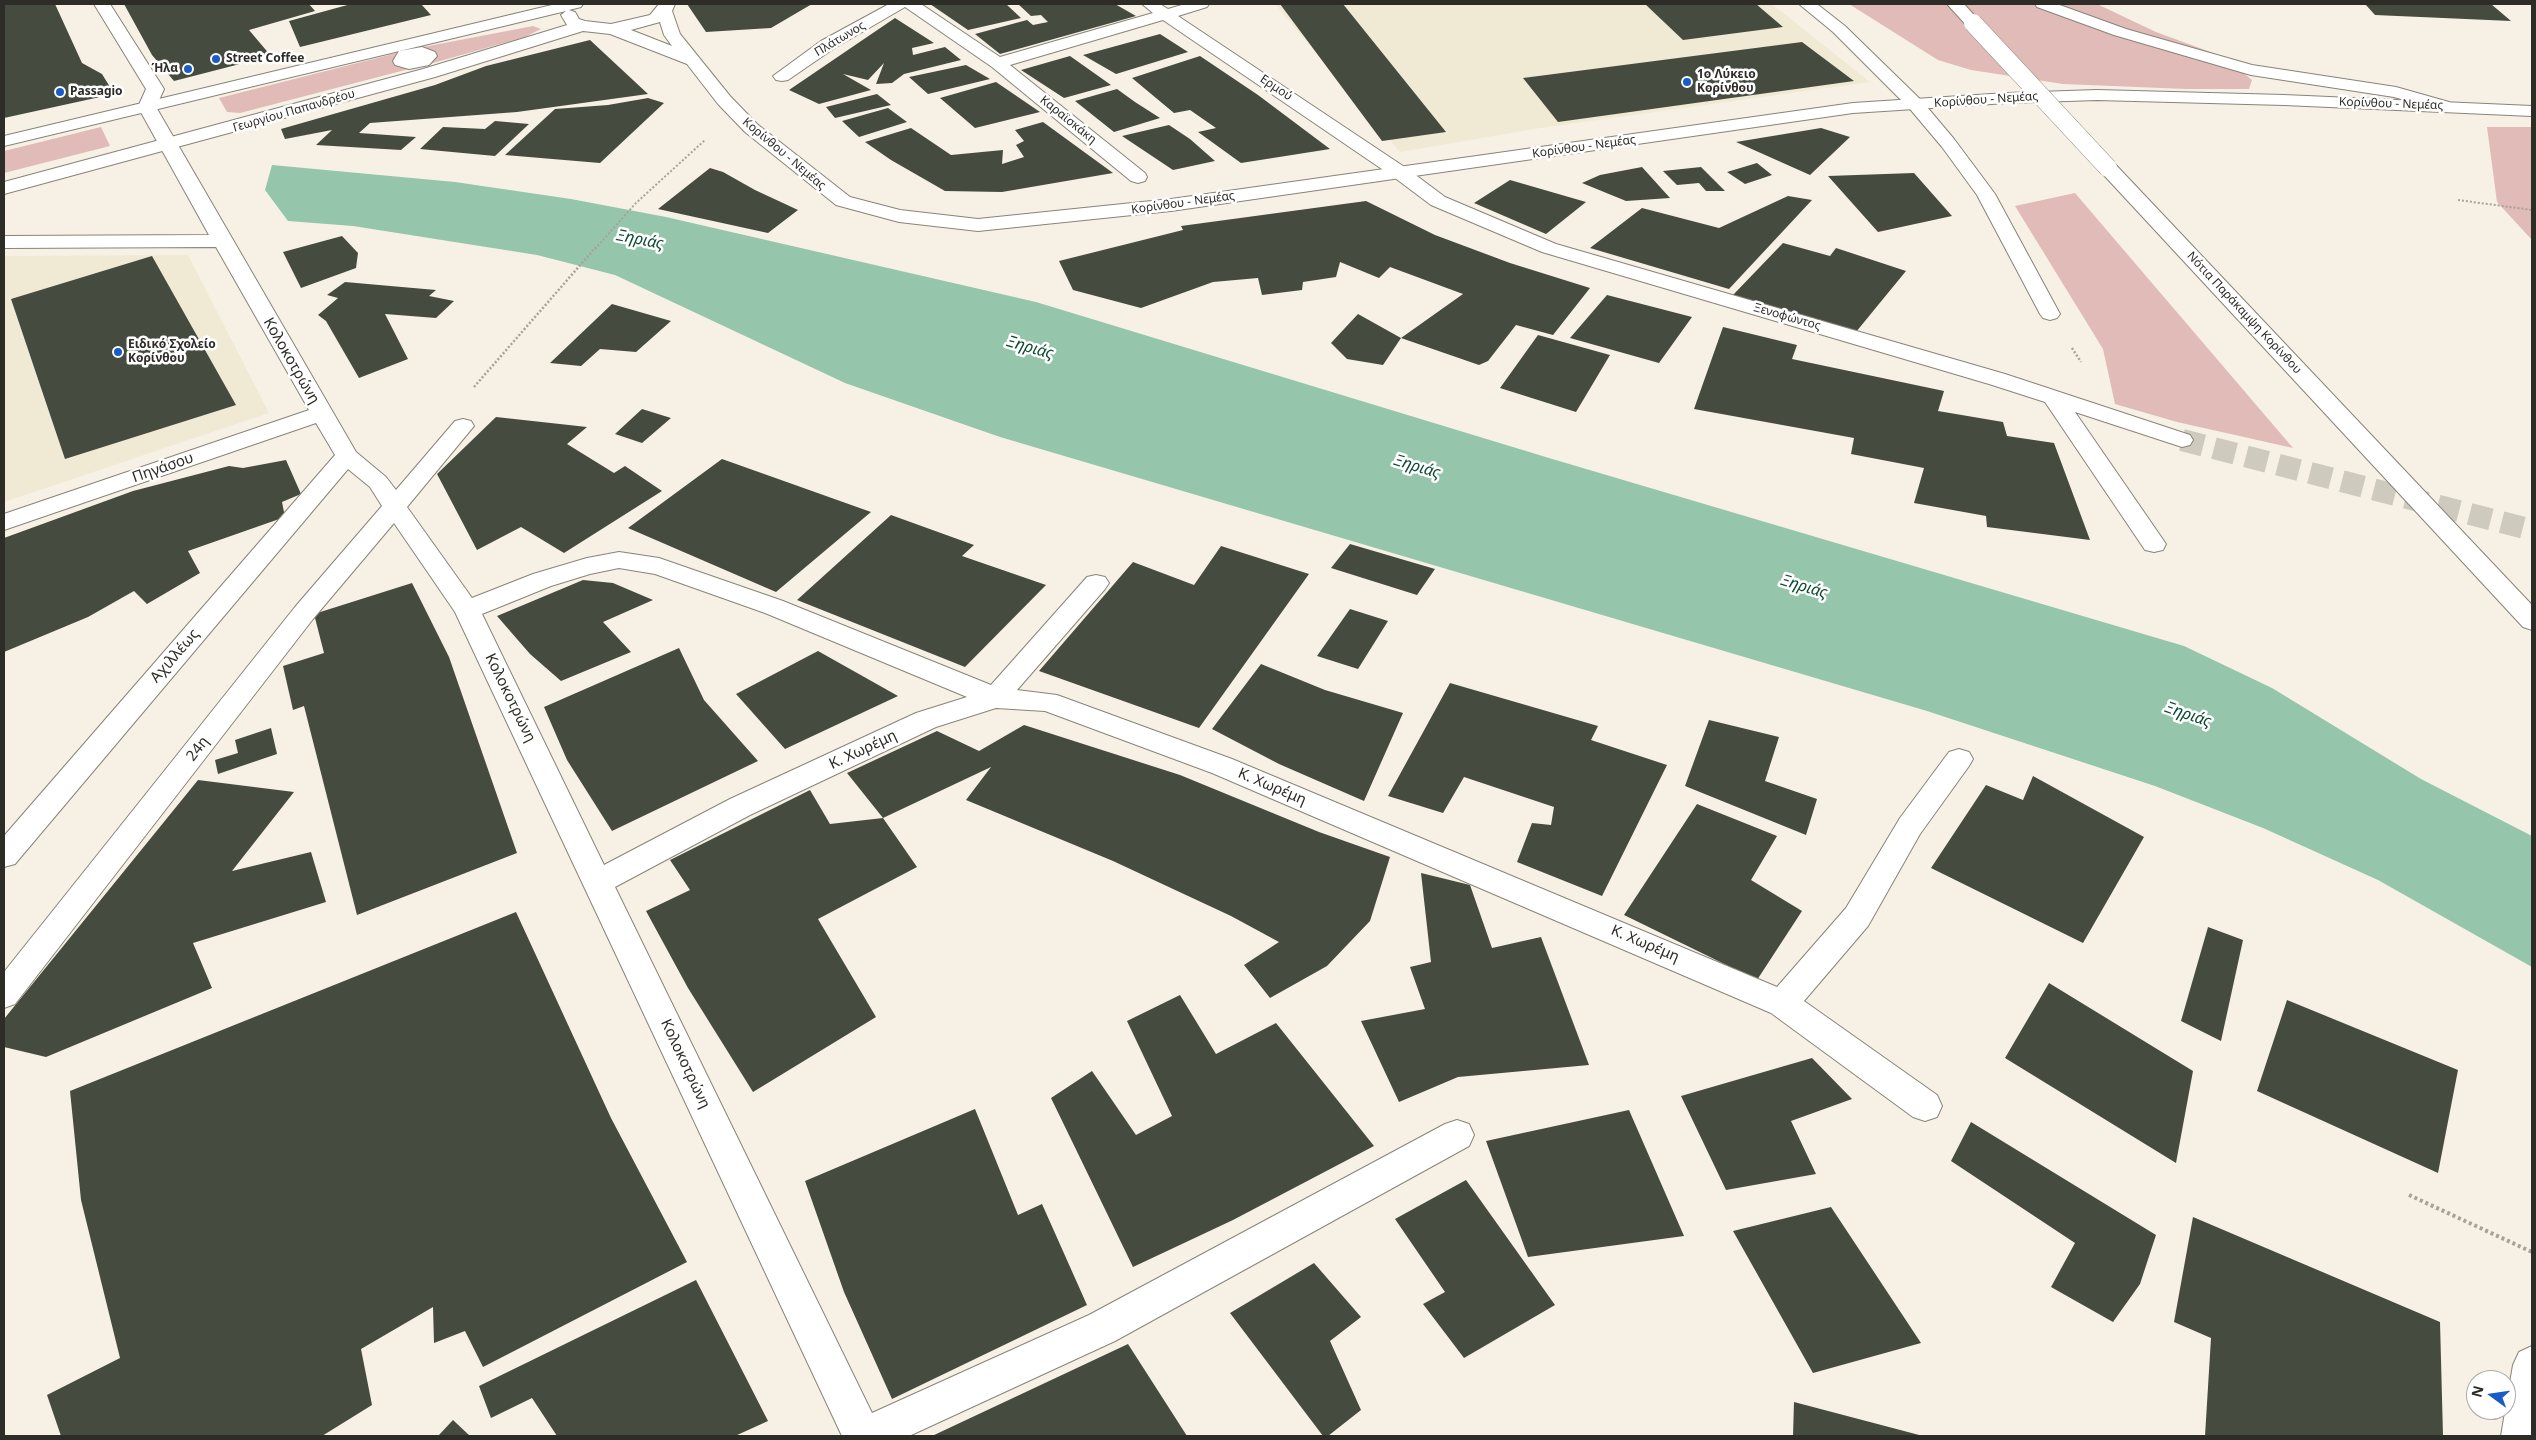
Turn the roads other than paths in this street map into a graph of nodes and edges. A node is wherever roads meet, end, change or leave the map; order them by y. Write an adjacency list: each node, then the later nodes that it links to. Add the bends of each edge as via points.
1 (102, 4): 20 (main road, via 155,88)
2 (575, 4): 12 (main road, via 569,11 569,17); 14 (main road, Γεωργίου Παπανδρέου)
3 (900, 4): 17 (main road, Πλάτωνος, via 828,45)
4 (911, 4): 16 (main road, Καραϊσκάκη)
5 (1150, 4): 11 (main road, Ερμού)
6 (1201, 4): 11 (main road)
7 (1807, 4): 18 (main road, via 1839,29)
8 (1955, 4): 40 (main road, Νότια Παράκαμψη Κορίνθου, bridge)
9 (2044, 4): 19 (main road, via 2120,32 2226,63 2396,92)
10 (666, 8): 13 (main road, via 643,23); 15 (main road, Κορίνθου - Νεμέας, via 672,35)
11 (1168, 15): 16 (main road); 24 (main road, Ερμού)
12 (582, 26): 13 (main road); 14 (main road, Γεωργίου Παπανδρέου)
13 (611, 29): 15 (main road, Κορίνθου - Νεμέας)
14 (415, 58): 20 (main road, Γεωργίου Παπανδρέου); 23 (main road, Γεωργίου Παπανδρέου)
15 (696, 63): 24 (main road, Κορίνθου - Νεμέας, via 740,117 842,201 899,216 978,225 1171,205)
16 (998, 63): 25 (main road, Καραϊσκάκη)
17 (782, 76)
18 (1916, 104): 19 (main road, Κορίνθου - Νεμέας, via 2097,95); 24 (main road, Κορίνθου - Νεμέας, via 1852,108); 29 (main road, via 1986,194)
19 (2444, 106): 21 (main road, Κορίνθου - Νεμέας)
20 (147, 107): 22 (main road, Γεωργίου Παπανδρέου); 23 (main road, Κολοκοτρώνη)
21 (2532, 111)
22 (4, 141)
23 (170, 145): 26 (main road, Γεωργίου Παπανδρέου); 27 (main road, Κολοκοτρώνη)
24 (1402, 174): 30 (main road, Ξενοφώντος, via 1438,201 1549,248 1997,379)
25 (1138, 176)
26 (4, 188)
27 (222, 241): 28 (main road); 31 (main road, Κολοκοτρώνη)
28 (4, 242)
29 (2050, 314)
30 (2056, 400): 33 (main road, Ξενοφώντος); 37 (main road)
31 (322, 413): 34 (main road, Κολοκοτρώνη); 36 (main road, Πηγάσου)
32 (463, 426): 35 (main road, 24η)
33 (2182, 440)
34 (347, 456): 35 (main road, Κολοκοτρώνη, via 378,482); 43 (main road, Αχιλλέως)
35 (396, 505): 39 (main road, Κολοκοτρώνη); 45 (main road, 24η, via 304,614)
36 (4, 522)
37 (2154, 544)
38 (1096, 583): 41 (main road)
39 (467, 610): 41 (main road, via 587,566 619,560 659,566 774,607); 44 (main road, Κολοκοτρώνη)
40 (2532, 622)
41 (995, 698): 44 (main road, Κ. Χωρέμη, via 926,720 740,807); 46 (main road, Κ. Χωρέμη, via 1047,702 1222,766)
42 (1959, 759): 46 (main road, via 1910,826 1857,917)
43 (4, 856)
44 (599, 882): 50 (main road, Κολοκοτρώνη)
45 (4, 995)
46 (1782, 1003): 47 (main road, Κ. Χωρέμη)
47 (1925, 1106)
48 (1456, 1135): 51 (main road, via 1102,1328)
49 (2532, 1365): 52 (main road)
50 (862, 1436)
51 (866, 1436)
52 (2520, 1436)

